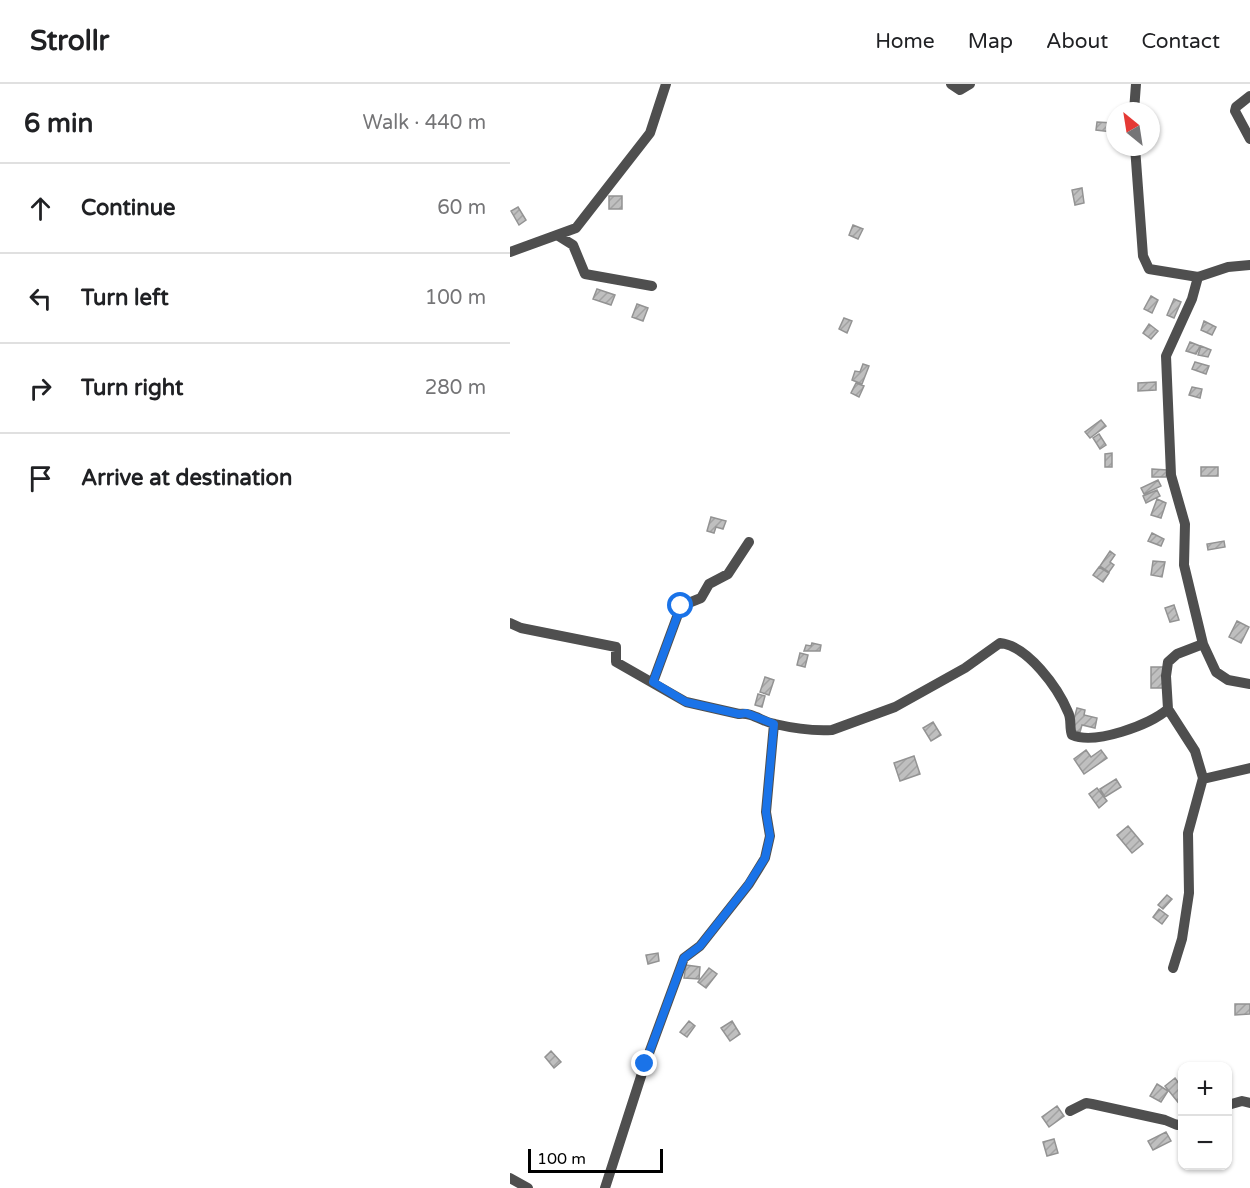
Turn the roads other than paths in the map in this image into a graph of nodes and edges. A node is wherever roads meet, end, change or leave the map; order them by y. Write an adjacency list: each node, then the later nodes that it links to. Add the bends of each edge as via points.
1 (666, 84): 9 (street, via 650,133 576,228)
2 (951, 84): 3 (street, via 960,90)
3 (970, 84)
4 (1136, 84): 6 (street)
5 (1250, 96): 7 (street, via 1235,111)
6 (1135, 102)
7 (1250, 138)
8 (1136, 156): 12 (street, via 1145,263 1154,271)
9 (556, 235): 10 (street); 13 (street, via 573,245 585,274)
10 (510, 252)
11 (1250, 265): 12 (street)
12 (1198, 277): 16 (street, via 1192,299 1167,348 1165,369 1171,475 1185,524 1184,565)
13 (652, 286)
14 (749, 542): 17 (street, via 728,574 709,584 701,598 681,606)
15 (510, 623): 17 (street, via 532,631 616,646 616,662)
16 (1203, 644): 18 (street, via 1211,664 1222,677); 19 (street, via 1168,662)
17 (653, 682): 20 (street, via 686,702 746,713)
18 (1250, 684)
19 (1168, 709): 20 (street, via 1121,733 1076,737 1070,733 1068,711 1048,677 1016,649 1000,643 927,690 840,728 824,731); 22 (street, via 1196,751)
20 (774, 724): 30 (street, via 766,812 770,836 765,858 700,946 684,958)
21 (1250, 768): 22 (street)
22 (1203, 779): 23 (street, via 1188,833 1189,893)
23 (1173, 968)
24 (1250, 1103): 25 (street)
25 (1232, 1104)
26 (1070, 1111): 27 (street, via 1086,1103)
27 (1178, 1125)
28 (510, 1178): 29 (street)
29 (528, 1188)
30 (605, 1188)

